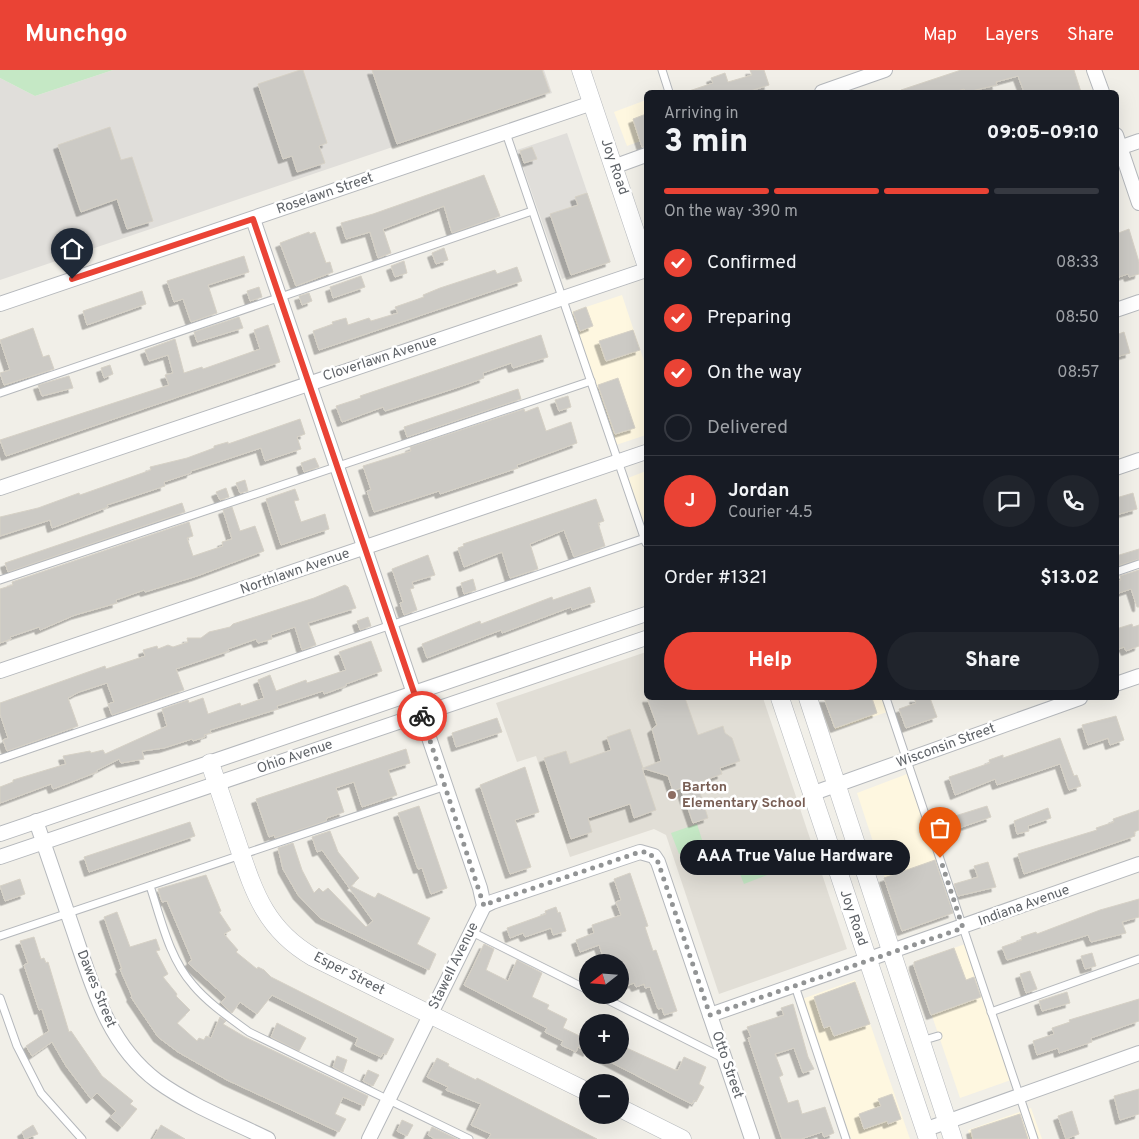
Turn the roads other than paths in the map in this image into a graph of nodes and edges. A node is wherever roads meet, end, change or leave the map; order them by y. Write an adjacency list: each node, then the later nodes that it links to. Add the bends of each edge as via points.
1 (581, 70): 8 (street, Joy Road)
2 (662, 70): 5 (lane)
3 (885, 70): 6 (street)
4 (1094, 70): 7 (street)
5 (668, 90)
6 (828, 90)
7 (1101, 90)
8 (592, 103): 9 (street, Roselawn Street); 14 (street, Joy Road)
9 (506, 133): 16 (lane); 17 (street, Roselawn Street)
10 (1139, 141): 11 (street)
11 (1119, 144)
12 (1119, 147): 15 (street)
13 (644, 156): 14 (street)
14 (613, 166): 18 (street, Joy Road)
15 (1139, 202)
16 (532, 211): 20 (lane); 21 (lane)
17 (253, 219): 20 (street, Stawell Avenue); 23 (street, Roselawn Street)
18 (644, 258)
19 (644, 271): 21 (street, Cloverlawn Avenue)
20 (281, 297): 26 (street, Stawell Avenue); 27 (lane)
21 (562, 298): 25 (lane); 26 (street, Cloverlawn Avenue)
22 (1139, 302): 24 (street)
23 (0, 304)
24 (1119, 309)
25 (591, 381): 30 (lane); 31 (lane)
26 (310, 383): 31 (street, Stawell Avenue); 33 (street, Cloverlawn Avenue)
27 (0, 393)
28 (644, 453): 30 (street, Northlawn Avenue)
29 (1139, 460): 32 (street)
30 (618, 462): 34 (lane); 36 (street, Northlawn Avenue)
31 (338, 465): 36 (street, Stawell Avenue); 39 (lane)
32 (1119, 467)
33 (0, 488)
34 (644, 538)
35 (644, 541): 41 (lane)
36 (366, 549): 41 (street, Stawell Avenue); 45 (street, Northlawn Avenue)
37 (1139, 564): 38 (lane)
38 (1119, 571)
39 (0, 580)
40 (644, 615): 42 (street, Ohio Avenue)
41 (392, 625): 48 (street, Stawell Avenue); 54 (lane)
42 (582, 635): 44 (street); 48 (street, Ohio Avenue)
43 (644, 639): 44 (street, Ohio Avenue)
44 (590, 657): 53 (street, Ohio Avenue)
45 (0, 671)
46 (1139, 676): 47 (street)
47 (1119, 683)
48 (415, 693): 53 (street, Stawell Avenue); 56 (street, Ohio Avenue)
49 (781, 700): 60 (street, Joy Road)
50 (809, 700): 58 (street, Joy Road)
51 (887, 700): 55 (lane)
52 (1074, 700): 55 (street, Wisconsin Street)
53 (422, 714): 57 (street, Ohio Avenue); 59 (street, Stawell Avenue)
54 (0, 759)
55 (907, 760): 58 (street, Wisconsin Street); 70 (lane)
56 (210, 762): 57 (street, Esper Street); 61 (street, Ohio Avenue)
57 (217, 784): 63 (street, Ohio Avenue); 64 (street, Esper Street)
58 (836, 785): 60 (street, Wisconsin Street); 73 (street, Joy Road)
59 (446, 786): 64 (lane); 68 (street, Stawell Avenue)
60 (811, 794): 75 (street, Joy Road)
61 (36, 821): 62 (street, Ohio Avenue); 63 (street, Dawes Street)
62 (0, 834)
63 (43, 842): 65 (street, Ohio Avenue); 69 (street, Dawes Street)
64 (241, 855): 67 (lane); 80 (street, Esper Street, via 261,906 291,942 313,957)
65 (0, 857)
66 (1139, 864): 70 (street, Indiana Avenue)
67 (150, 886): 69 (lane); 87 (lane, via 170,946 193,986 249,1032)
68 (484, 906): 71 (street, Stawell Avenue); 81 (street, Otto Street, via 640,852 648,852 658,862)
69 (67, 914): 72 (lane); 92 (street, Dawes Street, via 103,1015 128,1054 158,1081 180,1095)
70 (963, 928): 73 (street, Indiana Avenue); 82 (lane)
71 (472, 932): 76 (lane); 80 (street, Stawell Avenue)
72 (0, 936)
73 (893, 952): 75 (street, Indiana Avenue); 89 (street, Joy Road, via 929,1038)
74 (1139, 959): 82 (lane)
75 (868, 961): 77 (street, Indiana Avenue); 90 (street, Joy Road)
76 (579, 986)
77 (795, 986): 81 (street, Indiana Avenue); 97 (lane)
78 (0, 998): 91 (lane, via 17,1046 41,1093)
79 (616, 1004): 84 (lane)
80 (430, 1015): 85 (street, Esper Street); 87 (street, Stawell Avenue)
81 (710, 1015): 84 (street, Otto Street)
82 (991, 1017): 86 (lane)
83 (1139, 1053): 86 (street)
84 (725, 1059): 96 (street, Otto Street)
85 (579, 1088)
86 (1020, 1096): 89 (street); 99 (lane)
87 (389, 1099): 93 (street, Stawell Avenue); 94 (lane)
88 (629, 1112): 95 (street)
89 (947, 1122): 90 (street); 98 (street, Joy Road)
90 (926, 1134)
91 (82, 1139)
92 (268, 1139)
93 (369, 1139)
94 (469, 1139)
95 (682, 1139)
96 (752, 1139)
97 (846, 1139)
98 (953, 1139)
99 (1034, 1139)

